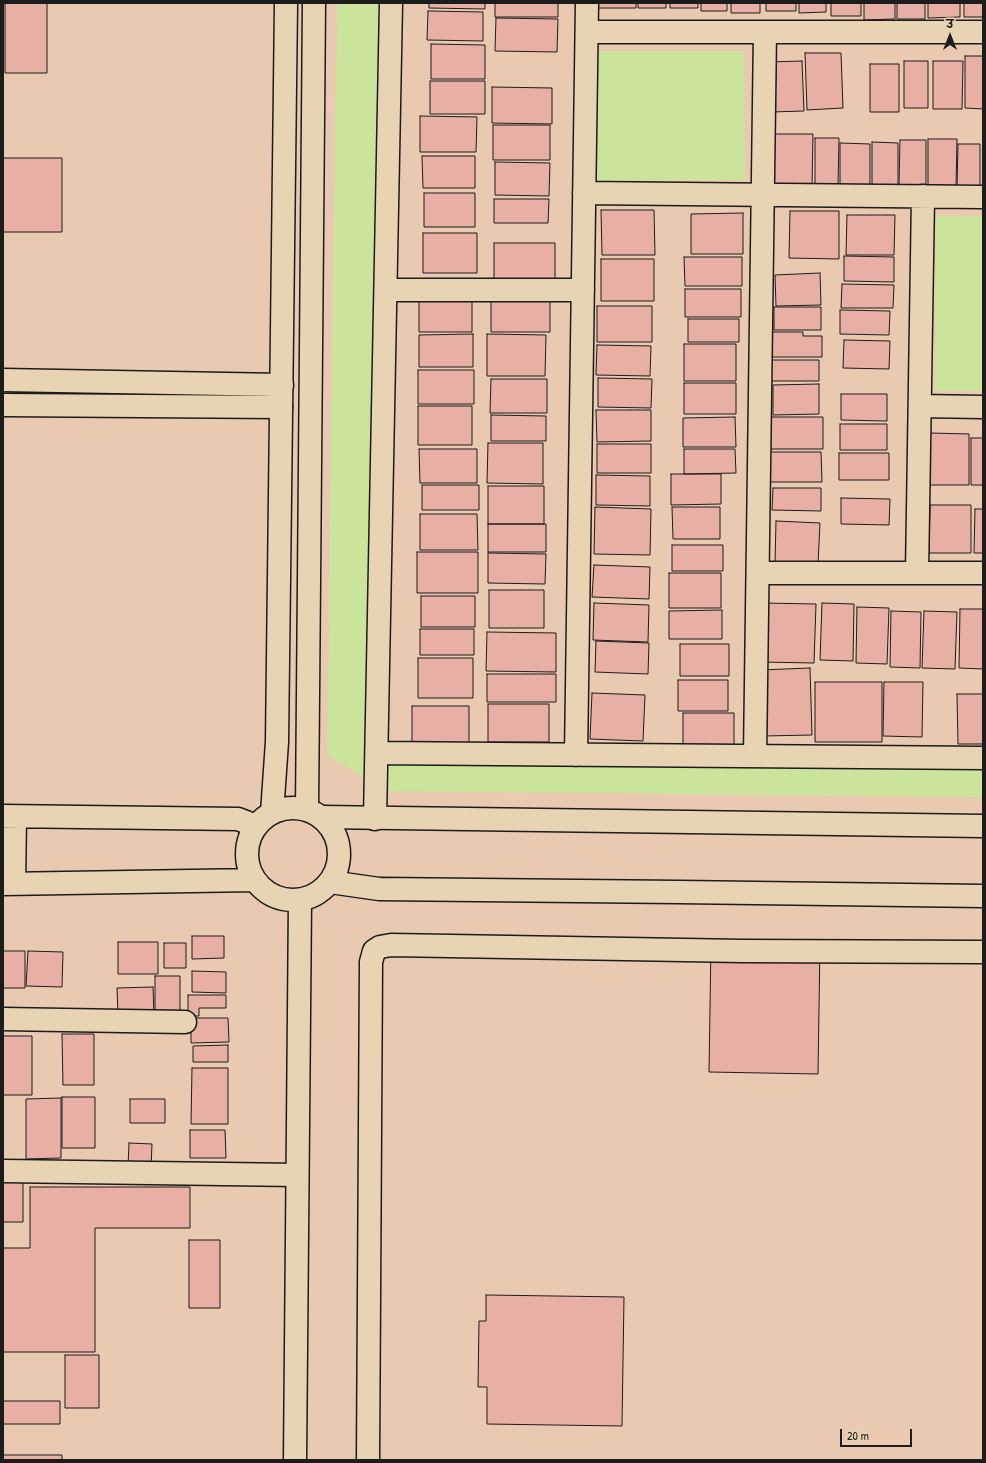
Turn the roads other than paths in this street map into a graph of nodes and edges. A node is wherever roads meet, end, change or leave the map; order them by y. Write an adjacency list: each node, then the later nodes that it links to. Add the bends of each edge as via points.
1 (286, 3): 15 (street)
2 (314, 3): 28 (street)
3 (391, 3): 12 (street)
4 (588, 3): 5 (street)
5 (587, 32): 6 (street); 8 (street)
6 (765, 32): 7 (street); 9 (street)
7 (983, 32)
8 (584, 193): 9 (street); 13 (street)
9 (762, 195): 10 (street); 22 (street)
10 (923, 196): 11 (street); 17 (street)
11 (983, 197)
12 (386, 290): 13 (street); 23 (street)
13 (583, 290): 24 (street)
14 (3, 380): 15 (street)
15 (282, 385): 19 (street)
16 (3, 405): 19 (street)
17 (920, 406): 18 (street); 20 (street)
18 (983, 406)
19 (281, 407): 27 (street, via 277,742)
20 (917, 573): 21 (street); 22 (street)
21 (983, 573)
22 (758, 574): 25 (street)
23 (377, 753): 24 (street); 30 (street)
24 (576, 755): 25 (street)
25 (755, 756): 26 (street)
26 (983, 758)
27 (272, 813): 28 (street, via 286,808); 31 (street)
28 (314, 814): 30 (street); 34 (street, via 332,829 339,848 338,867)
29 (9, 816): 31 (street, via 238,818); 35 (street)
30 (375, 819): 32 (street)
31 (256, 826): 33 (street, via 248,843 247,861)
32 (983, 826)
33 (254, 880): 35 (street); 37 (street, via 265,892 282,899)
34 (330, 882): 36 (street, via 379,889); 37 (street, via 317,894)
35 (9, 884)
36 (983, 896)
37 (300, 900): 42 (street)
38 (983, 952): 44 (street, via 391,945 374,951 371,962)
39 (3, 1019): 40 (street)
40 (185, 1022)
41 (3, 1171): 42 (street)
42 (297, 1175): 43 (street)
43 (295, 1460)
44 (368, 1460)

